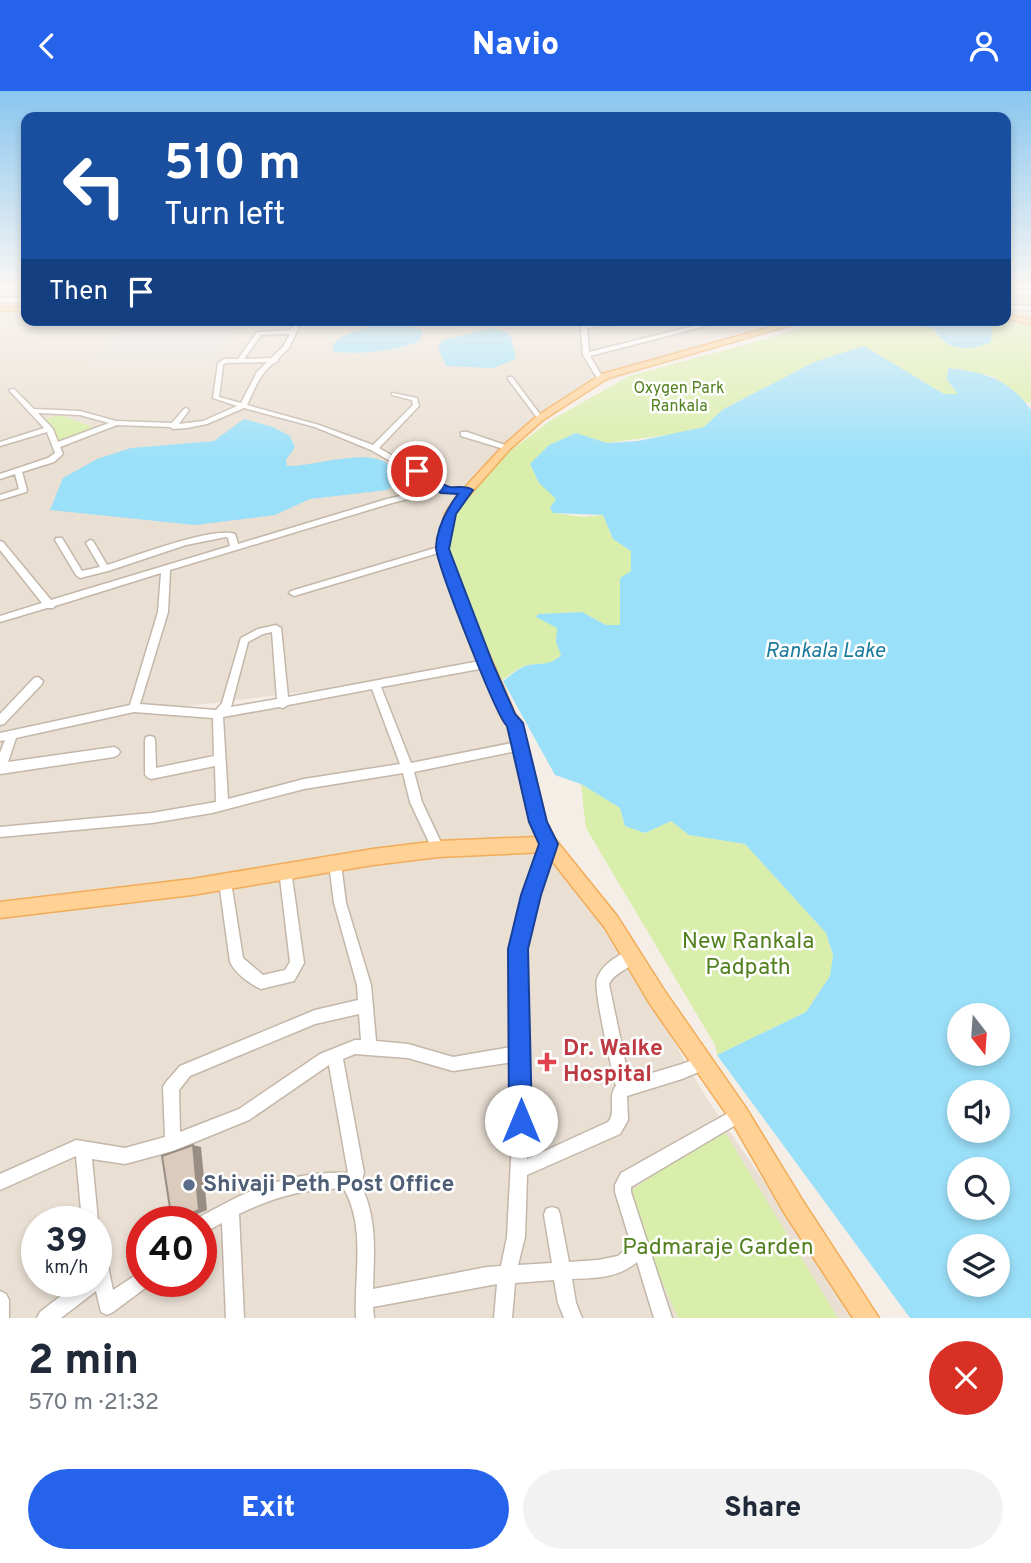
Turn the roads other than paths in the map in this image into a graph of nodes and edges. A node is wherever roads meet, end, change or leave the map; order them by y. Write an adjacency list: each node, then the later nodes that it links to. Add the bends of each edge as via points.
1 (252, 343): 7 (street)
2 (286, 343): 8 (street)
3 (585, 343): 6 (street)
4 (633, 343): 6 (street)
5 (724, 343): 10 (main road)
6 (586, 355): 10 (street)
7 (240, 360): 8 (street); 13 (street, via 220,364 215,395)
8 (276, 360): 13 (street, via 260,372)
9 (510, 378): 16 (street)
10 (600, 379): 16 (main road)
11 (12, 390): 15 (street)
12 (394, 394): 24 (street, via 415,399 417,405)
13 (243, 407): 18 (street, via 205,423); 24 (street, via 317,426)
14 (186, 410): 18 (street)
15 (35, 411): 17 (street, via 80,413); 19 (street)
16 (540, 418): 23 (main road)
17 (116, 423): 18 (street); 22 (street)
18 (173, 427)
19 (49, 429): 21 (street); 22 (street)
20 (464, 434): 23 (street)
21 (0, 444)
22 (55, 446): 25 (street, via 56,458)
23 (507, 447): 28 (main road)
24 (374, 448): 27 (street)
25 (18, 471): 26 (street); 29 (street, via 23,489)
26 (0, 477)
27 (446, 490): 28 (street); 33 (street, via 390,501)
28 (467, 490): 34 (main road, via 450,514)
29 (0, 498)
30 (59, 540): 37 (street, via 80,575)
31 (90, 543): 37 (street)
32 (1, 546): 35 (street)
33 (235, 548): 37 (street, via 227,534); 38 (street)
34 (442, 549): 39 (street); 42 (main road)
35 (12, 555): 36 (street); 40 (street)
36 (0, 558)
37 (105, 569)
38 (166, 569): 40 (street); 46 (street, via 163,612)
39 (294, 593)
40 (50, 606): 41 (street)
41 (1, 620)
42 (485, 664): 44 (street); 51 (main road)
43 (38, 681): 48 (street)
44 (374, 684): 45 (street); 55 (street)
45 (283, 704): 47 (street); 47 (street, via 276,628 244,640 227,705)
46 (134, 708): 47 (street); 49 (street)
47 (218, 714): 53 (street)
48 (0, 721)
49 (6, 736): 54 (street)
50 (150, 740): 53 (street, via 151,774)
51 (522, 746): 55 (street); 58 (main road, via 538,822)
52 (114, 752): 54 (street)
53 (220, 760): 56 (street)
54 (0, 768)
55 (407, 768): 56 (street, via 304,784); 59 (street, via 416,802)
56 (222, 805): 57 (street, via 152,818)
57 (0, 832)
58 (548, 844): 59 (main road); 64 (main road); 67 (street, via 518,949)
59 (438, 849): 60 (main road)
60 (335, 864): 61 (main road); 65 (street)
61 (285, 870): 62 (main road); 62 (street, via 297,963 289,976 274,980 261,982 237,962)
62 (225, 882): 63 (main road)
63 (0, 910)
64 (633, 956): 69 (main road); 70 (street, via 608,971 602,983)
65 (366, 1005): 66 (street); 72 (street, via 315,1017 185,1071 172,1087)
66 (369, 1047): 67 (street, via 408,1051 453,1064); 68 (street)
67 (521, 1053): 74 (street)
68 (335, 1055): 72 (street, via 244,1115); 75 (street)
69 (703, 1063): 70 (street, via 681,1075); 71 (main road)
70 (624, 1090): 74 (street, via 619,1093 620,1120 614,1128)
71 (739, 1115): 81 (street, via 627,1179 623,1185); 95 (main road)
72 (173, 1143): 73 (street, via 125,1156)
73 (83, 1147): 76 (street); 77 (street)
74 (518, 1171): 83 (street, via 516,1237)
75 (356, 1173)
76 (0, 1182)
77 (89, 1206)
78 (230, 1212): 80 (street); 87 (street, via 269,1192 329,1178 349,1181 365,1213); 91 (street)
79 (552, 1215): 82 (street)
80 (217, 1218)
81 (640, 1247): 82 (street, via 622,1264); 94 (street)
82 (562, 1271): 83 (street); 93 (street)
83 (507, 1277): 87 (street, via 452,1282); 92 (street)
84 (126, 1296): 88 (street)
85 (74, 1297): 90 (street)
86 (0, 1300): 89 (street)
87 (364, 1309)
88 (109, 1312)
89 (0, 1318)
90 (47, 1318)
91 (235, 1318)
92 (503, 1318)
93 (573, 1318)
94 (663, 1318)
95 (867, 1318)

